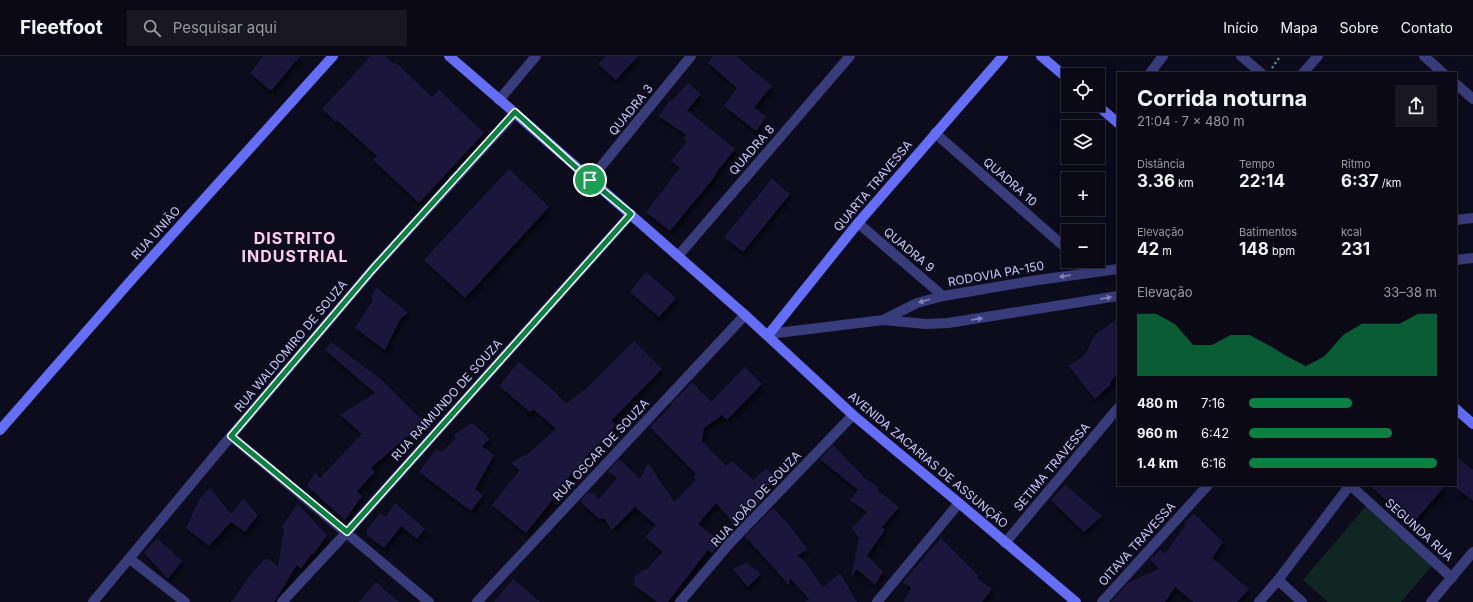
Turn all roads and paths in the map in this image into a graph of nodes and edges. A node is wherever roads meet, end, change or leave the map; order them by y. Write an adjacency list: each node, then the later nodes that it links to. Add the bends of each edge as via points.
1 (333, 56): 47 (street, RUA UNIÃO)
2 (449, 56): 21 (street, AVENIDA ZACARIAS DE ASSUNÇÃO)
3 (536, 56): 21 (street)
4 (692, 56): 26 (street, QUADRA 3)
5 (1003, 56): 25 (street, QUARTA TRAVESSA)
6 (1041, 56): 18 (street)
7 (1163, 56): 13 (street)
8 (1240, 56): 14 (street)
9 (1318, 56): 16 (street)
10 (1424, 56): 17 (street)
11 (845, 58): 32 (street, QUADRA 8)
12 (1280, 58): 15 (path)
13 (1151, 72)
14 (1260, 72)
15 (1269, 72)
16 (1304, 72)
17 (1442, 72)
18 (1061, 73)
19 (1457, 85): 20 (street)
20 (1473, 99)
21 (499, 100): 23 (street, AVENIDA ZACARIAS DE ASSUNÇÃO)
22 (1105, 110): 24 (street)
23 (515, 112): 26 (street, AVENIDA ZACARIAS DE ASSUNÇÃO); 48 (street, RUA WALDOMIRO DE SOUZA, via 372,270)
24 (1116, 118)
25 (935, 133): 30 (street, QUARTA TRAVESSA); 31 (street, QUADRA 10)
26 (590, 180): 27 (street, AVENIDA ZACARIAS DE ASSUNÇÃO)
27 (631, 214): 32 (street, AVENIDA ZACARIAS DE ASSUNÇÃO); 53 (street, RUA RAIMUNDO DE SOUZA)
28 (1473, 218): 29 (street)
29 (1457, 220)
30 (858, 223): 38 (street, QUADRA 9); 42 (street, QUARTA TRAVESSA)
31 (1061, 244)
32 (678, 256): 40 (street, AVENIDA ZACARIAS DE ASSUNÇÃO)
33 (1473, 258): 34 (street)
34 (1457, 260)
35 (1088, 268): 37 (street)
36 (1117, 269): 37 (street, RODOVIA PA-150)
37 (1093, 272): 38 (street, RODOVIA PA-150, one-way to 38)
38 (943, 296): 41 (street, RODOVIA PA-150, one-way to 41, via 917,303)
39 (1117, 296): 41 (street, RODOVIA PA-150, one-way to 39, via 926,324 948,323)
40 (745, 315): 42 (street, AVENIDA ZACARIAS DE ASSUNÇÃO); 63 (street, RUA OSCAR DE SOUZA)
41 (883, 320): 42 (street, RODOVIA PA-150)
42 (767, 334): 45 (street, AVENIDA ZACARIAS DE ASSUNÇÃO)
43 (1117, 409): 54 (street, SETIMA TRAVESSA)
44 (1457, 410): 46 (street)
45 (853, 415): 52 (street, AVENIDA ZACARIAS DE ASSUNÇÃO); 64 (street, RUA JOÃO DE SOUZA, via 729,544)
46 (1473, 424)
47 (0, 430)
48 (231, 436): 53 (street); 56 (street, RUA WALDOMIRO DE SOUZA)
49 (1207, 486): 67 (street, OITAVA TRAVESSA)
50 (1349, 486): 58 (street)
51 (1351, 486): 57 (street, SEGUNDA RUA)
52 (960, 503): 54 (street, AVENIDA ZACARIAS DE ASSUNÇÃO); 65 (street)
53 (347, 532): 61 (street, RUA RAIMUNDO DE SOUZA); 62 (street)
54 (1005, 542): 66 (street, AVENIDA ZACARIAS DE ASSUNÇÃO)
55 (1473, 552): 57 (street)
56 (130, 559): 59 (street, RUA WALDOMIRO DE SOUZA); 60 (street)
57 (1452, 578): 70 (street)
58 (1278, 580): 68 (street); 69 (street)
59 (94, 602)
60 (185, 602)
61 (282, 602)
62 (429, 602)
63 (477, 602)
64 (680, 602)
65 (877, 602)
66 (1076, 602)
67 (1102, 602)
68 (1259, 602)
69 (1302, 602)
70 (1431, 602)

